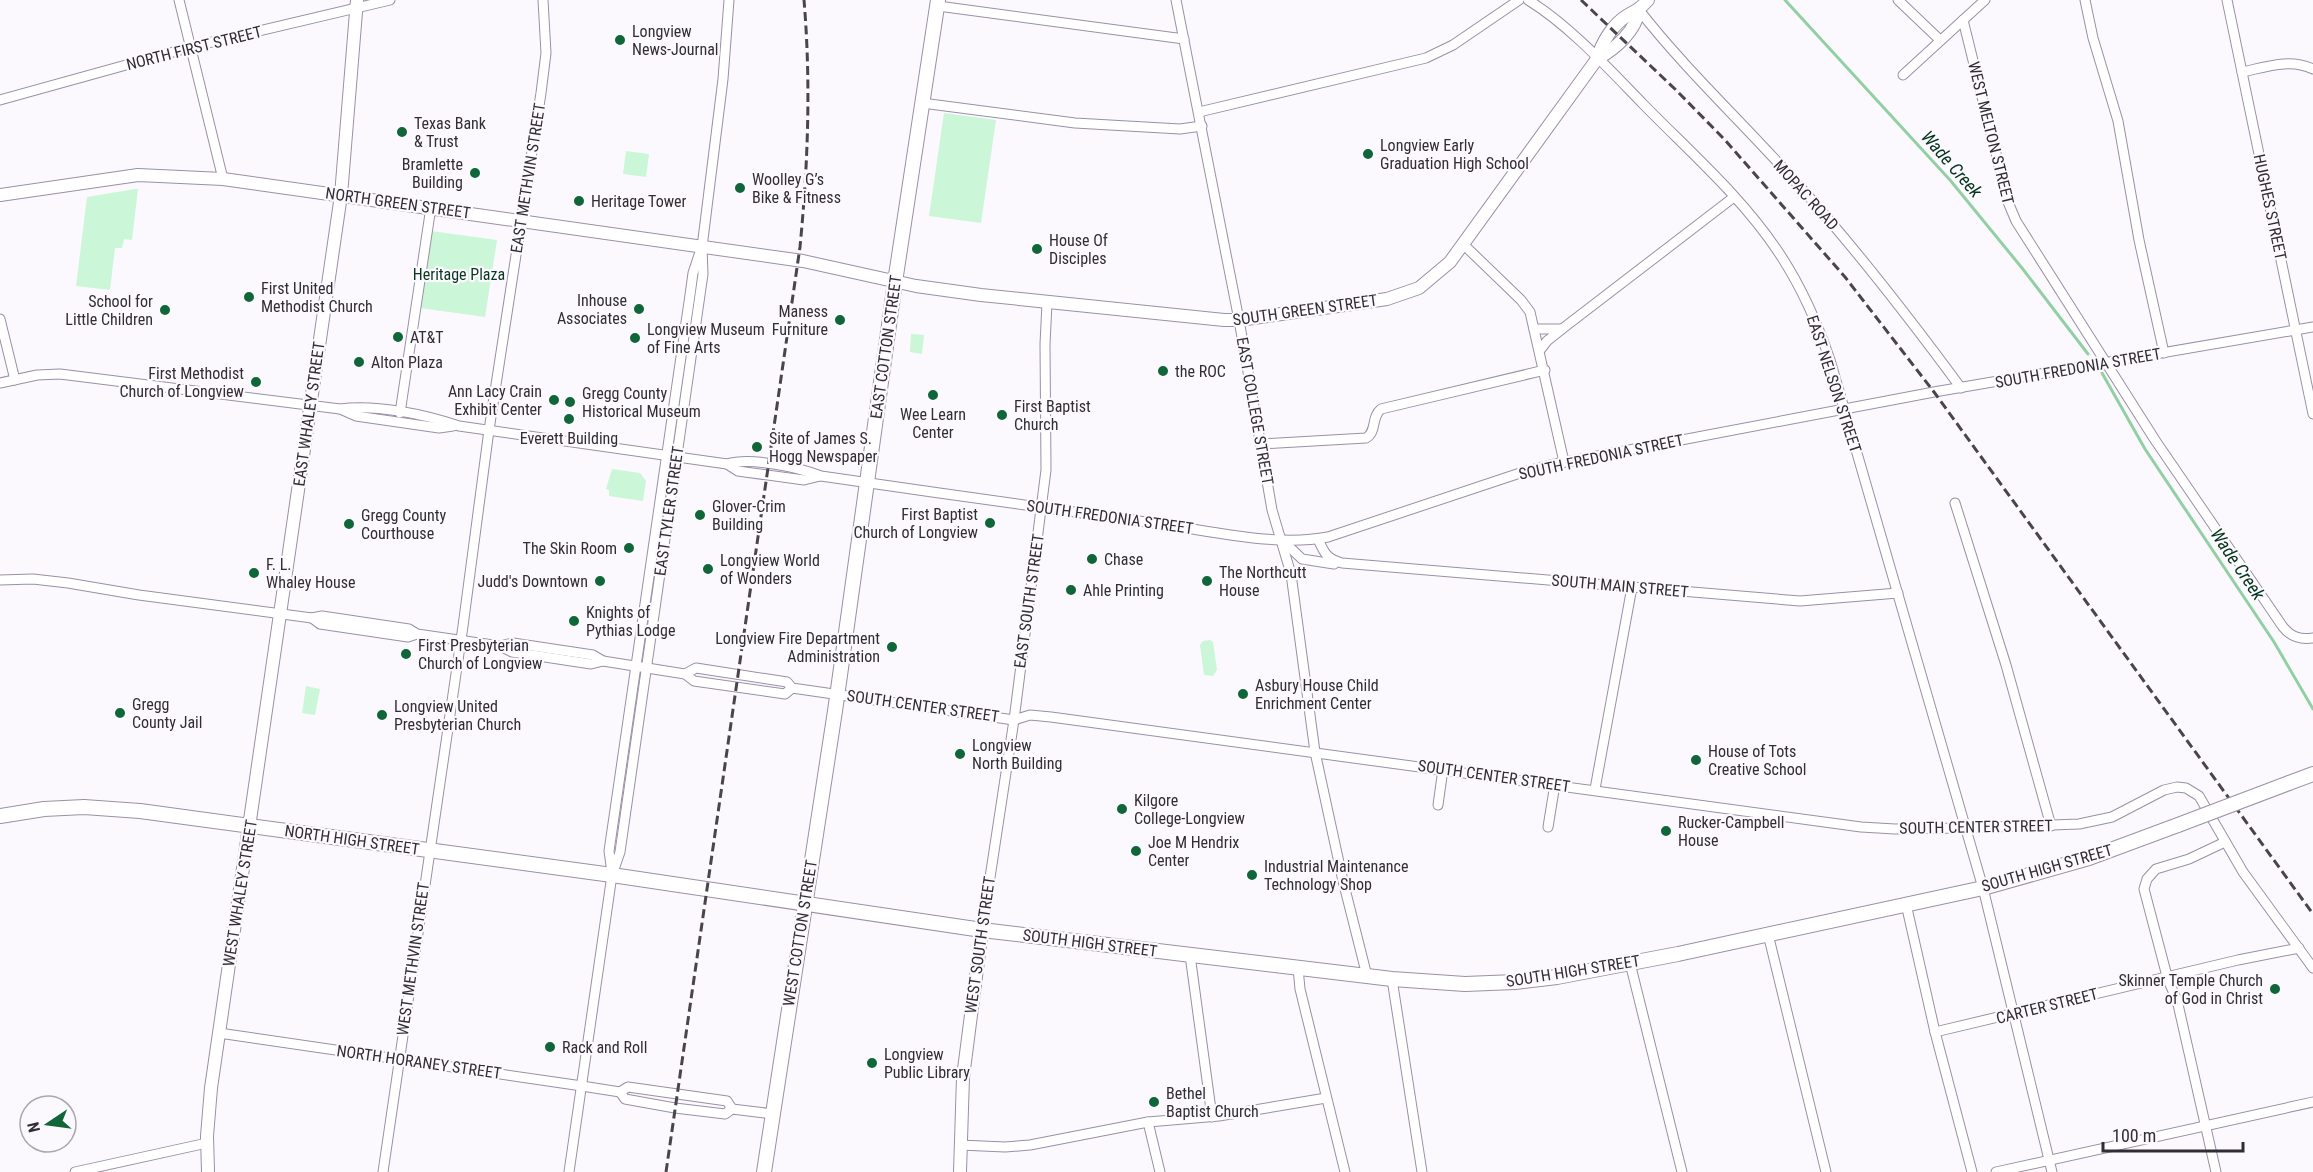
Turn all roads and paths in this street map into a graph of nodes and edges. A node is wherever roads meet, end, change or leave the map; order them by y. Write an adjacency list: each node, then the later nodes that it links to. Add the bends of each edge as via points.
1 (179, 0): 19 (street)
2 (390, 0): 14 (street, NORTH FIRST STREET)
3 (543, 0): 33 (street, EAST METHVIN STREET, via 544,68)
4 (729, 0): 35 (street, EAST TYLER STREET)
5 (1176, 0): 17 (street, EAST COLLEGE STREET)
6 (1519, 0): 26 (street, via 1453,45 1426,58)
7 (1528, 0): 20 (street, EAST NELSON STREET, via 1549,13)
8 (1648, 0): 15 (street, SOUTH GREEN STREET)
9 (1898, 0): 18 (street)
10 (1985, 0): 16 (street)
11 (2085, 0): 46 (street, via 2118,121)
12 (2227, 0): 22 (street, HUGHES STREET)
13 (938, 3): 17 (street); 25 (main road, EAST COTTON STREET)
14 (357, 4): 19 (street, NORTH FIRST STREET); 30 (street, EAST WHALEY STREET)
15 (1639, 10): 20 (street, SOUTH GREEN STREET, via 1627,16 1603,41); 51 (street, MOPAC ROAD, via 1843,237 1899,303)
16 (1963, 20): 18 (street); 47 (street, WEST MELTON STREET, via 2010,208)
17 (1184, 39): 26 (street, EAST COLLEGE STREET)
18 (1940, 40): 23 (street)
19 (191, 47): 24 (street, NORTH FIRST STREET); 28 (street)
20 (1597, 59): 31 (street, EAST NELSON STREET); 34 (street, SOUTH GREEN STREET)
21 (2313, 69): 22 (street, via 2289,63)
22 (2242, 72): 44 (street, HUGHES STREET)
23 (1903, 75)
24 (0, 100)
25 (922, 104): 27 (street, via 1064,122 1180,129); 37 (main road, EAST COTTON STREET)
26 (1199, 112): 27 (street, EAST COLLEGE STREET)
27 (1202, 126): 40 (street, EAST COLLEGE STREET)
28 (223, 179): 29 (street, NORTH GREEN STREET, via 138,175); 30 (street, NORTH GREEN STREET)
29 (0, 195)
30 (341, 195): 32 (street, NORTH GREEN STREET); 52 (street, EAST WHALEY STREET)
31 (1734, 197): 43 (street); 54 (street, EAST NELSON STREET, via 1778,252 1805,298 1821,334)
32 (431, 207): 33 (street, NORTH GREEN STREET); 55 (street)
33 (522, 221): 35 (street, NORTH GREEN STREET); 58 (street, EAST METHVIN STREET)
34 (1464, 245): 40 (street, SOUTH GREEN STREET, via 1428,282 1409,293); 42 (street, via 1525,304)
35 (702, 247): 36 (street, NORTH GREEN STREET); 60 (street, EAST TYLER STREET, via 693,273); 61 (street, EAST TYLER STREET, via 703,274)
36 (795, 260): 37 (street, SOUTH GREEN STREET)
37 (895, 282): 38 (street, SOUTH GREEN STREET); 63 (main road, EAST COTTON STREET)
38 (1047, 303): 40 (street, SOUTH GREEN STREET); 65 (street, EAST SOUTH STREET, via 1047,455)
39 (0, 319): 49 (street)
40 (1239, 320): 59 (street, EAST COLLEGE STREET)
41 (2313, 327): 44 (street, SOUTH FREDONIA STREET)
42 (1534, 329): 43 (street); 45 (street)
43 (1562, 329): 45 (street)
44 (2296, 330): 46 (street, SOUTH FREDONIA STREET); 56 (street, HUGHES STREET)
45 (1540, 350): 48 (street)
46 (2164, 353): 47 (street, SOUTH FREDONIA STREET)
47 (2108, 363): 51 (street, SOUTH FREDONIA STREET); 73 (street, WEST MELTON STREET, via 2155,440 2283,627 2295,637)
48 (1545, 370): 59 (street, via 1381,409 1372,434 1366,438); 62 (street)
49 (15, 380): 50 (street); 52 (street, via 60,374)
50 (0, 383)
51 (1961, 388): 54 (street, SOUTH FREDONIA STREET)
52 (311, 405): 53 (street); 72 (street, EAST WHALEY STREET)
53 (340, 409): 55 (street, via 358,406); 57 (street, via 356,416 440,428)
54 (1844, 410): 62 (street, SOUTH FREDONIA STREET); 71 (street, EAST NELSON STREET)
55 (400, 413): 57 (street)
56 (2313, 414)
57 (459, 426): 58 (street, SOUTH FREDONIA STREET)
58 (489, 430): 60 (street, SOUTH FREDONIA STREET); 74 (street, EAST METHVIN STREET)
59 (1260, 444): 66 (street, EAST COLLEGE STREET)
60 (667, 455): 61 (street, SOUTH FREDONIA STREET); 75 (street, EAST TYLER STREET)
61 (677, 457): 63 (street, SOUTH FREDONIA STREET, via 727,464 738,471 769,470 804,480 821,476); 76 (street, EAST TYLER STREET)
62 (1564, 462): 67 (street, SOUTH FREDONIA STREET, via 1520,472)
63 (867, 482): 65 (street, SOUTH FREDONIA STREET); 79 (main road, EAST COTTON STREET)
64 (1955, 503): 89 (street)
65 (1042, 508): 66 (street, SOUTH FREDONIA STREET); 80 (street, EAST SOUTH STREET)
66 (1280, 539): 67 (street, SOUTH FREDONIA STREET); 68 (street, SOUTH MAIN STREET, via 1302,559); 81 (street, EAST COLLEGE STREET, via 1292,581)
67 (1318, 539): 68 (street, via 1325,555)
68 (1342, 563): 70 (street, SOUTH MAIN STREET)
69 (0, 580): 72 (street, via 68,583)
70 (1632, 587): 71 (street, SOUTH MAIN STREET, via 1800,601); 85 (street)
71 (1898, 594): 91 (street, EAST NELSON STREET)
72 (281, 614): 74 (street, via 370,632); 88 (street, WEST WHALEY STREET)
73 (2313, 638)
74 (461, 640): 75 (street, via 500,646 513,643); 93 (street, WEST METHVIN STREET)
75 (636, 665): 76 (street); 94 (street, EAST TYLER STREET, via 609,851)
76 (646, 667): 77 (street); 94 (street, EAST TYLER STREET, via 620,852)
77 (686, 674): 78 (street, SOUTH CENTER STREET, via 696,668 787,682); 78 (street, SOUTH CENTER STREET, via 694,681 785,694)
78 (792, 688): 79 (street, SOUTH CENTER STREET)
79 (837, 694): 80 (street, SOUTH CENTER STREET); 98 (main road, WEST COTTON STREET)
80 (1014, 720): 81 (street, SOUTH CENTER STREET, via 1030,715); 99 (street, WEST SOUTH STREET)
81 (1315, 752): 82 (street, SOUTH CENTER STREET); 106 (street, EAST COLLEGE STREET)
82 (1443, 770): 84 (street, SOUTH CENTER STREET); 86 (street)
83 (2313, 774): 95 (main road, SOUTH HIGH STREET, bridge, via 2089,858)
84 (1555, 784): 85 (street, SOUTH CENTER STREET); 90 (street)
85 (1595, 789): 91 (street, SOUTH CENTER STREET, via 1861,827)
86 (1438, 805)
87 (0, 816): 88 (main road, NORTH HIGH STREET, via 84,807)
88 (250, 825): 93 (main road, NORTH HIGH STREET); 111 (street, WEST WHALEY STREET)
89 (2051, 826): 91 (street, SOUTH CENTER STREET); 92 (street, SOUTH CENTER STREET, via 2095,821 2177,787 2190,789 2203,801)
90 (1548, 827)
91 (1966, 828): 95 (street, EAST NELSON STREET)
92 (2225, 842): 101 (street); 107 (street, via 2161,867 2145,884)
93 (429, 850): 94 (main road, NORTH HIGH STREET); 112 (street, WEST METHVIN STREET)
94 (612, 875): 96 (main road, NORTH HIGH STREET); 113 (street)
95 (1983, 888): 97 (main road, SOUTH HIGH STREET); 109 (street, EAST NELSON STREET)
96 (704, 890): 98 (main road, SOUTH HIGH STREET)
97 (1906, 904): 100 (main road, SOUTH HIGH STREET); 110 (street)
98 (804, 905): 99 (main road, SOUTH HIGH STREET); 118 (main road, WEST COTTON STREET)
99 (981, 930): 102 (main road, SOUTH HIGH STREET); 123 (street, WEST SOUTH STREET, via 965,1053)
100 (1768, 934): 103 (main road, SOUTH HIGH STREET); 136 (street)
101 (2299, 948): 105 (street); 107 (street, CARTER STREET)
102 (1190, 955): 104 (main road, SOUTH HIGH STREET); 119 (street)
103 (1630, 963): 108 (main road, SOUTH HIGH STREET, via 1503,983); 135 (street)
104 (1298, 968): 106 (main road, SOUTH HIGH STREET); 115 (street)
105 (2313, 968)
106 (1368, 976): 108 (main road, SOUTH HIGH STREET)
107 (2168, 977): 109 (street, CARTER STREET); 121 (street, via 2177,1000)
108 (1392, 979): 134 (street)
109 (2014, 1015): 110 (street, CARTER STREET); 124 (street, EAST NELSON STREET)
110 (1935, 1032): 137 (street)
111 (219, 1033): 112 (street, NORTH HORANEY STREET); 122 (street, WEST WHALEY STREET)
112 (399, 1059): 113 (street, NORTH HORANEY STREET); 128 (street, WEST METHVIN STREET)
113 (582, 1086): 114 (street, NORTH HORANEY STREET); 129 (street)
114 (620, 1092): 117 (street, NORTH HORANEY STREET, via 628,1087 677,1093 727,1101); 117 (street, NORTH HORANEY STREET, via 625,1099 675,1108 725,1114)
115 (1326, 1098): 119 (street); 133 (street)
116 (2313, 1102): 121 (street)
117 (732, 1108): 118 (street)
118 (772, 1114): 130 (main road, WEST COTTON STREET)
119 (1212, 1117): 120 (street)
120 (1148, 1122): 123 (street, via 1030,1145); 132 (street)
121 (2205, 1125): 124 (street); 140 (street)
122 (207, 1143): 125 (street); 127 (street, WEST WHALEY STREET)
123 (960, 1145): 131 (street, WEST SOUTH STREET)
124 (2049, 1160): 138 (street); 139 (street, EAST NELSON STREET)
125 (103, 1169): 126 (street)
126 (75, 1172)
127 (208, 1172)
128 (383, 1172)
129 (569, 1172)
130 (764, 1172)
131 (960, 1172)
132 (1160, 1172)
133 (1345, 1172)
134 (1422, 1172)
135 (1682, 1172)
136 (1826, 1172)
137 (1972, 1172)
138 (1996, 1172)
139 (2052, 1172)
140 (2216, 1172)

